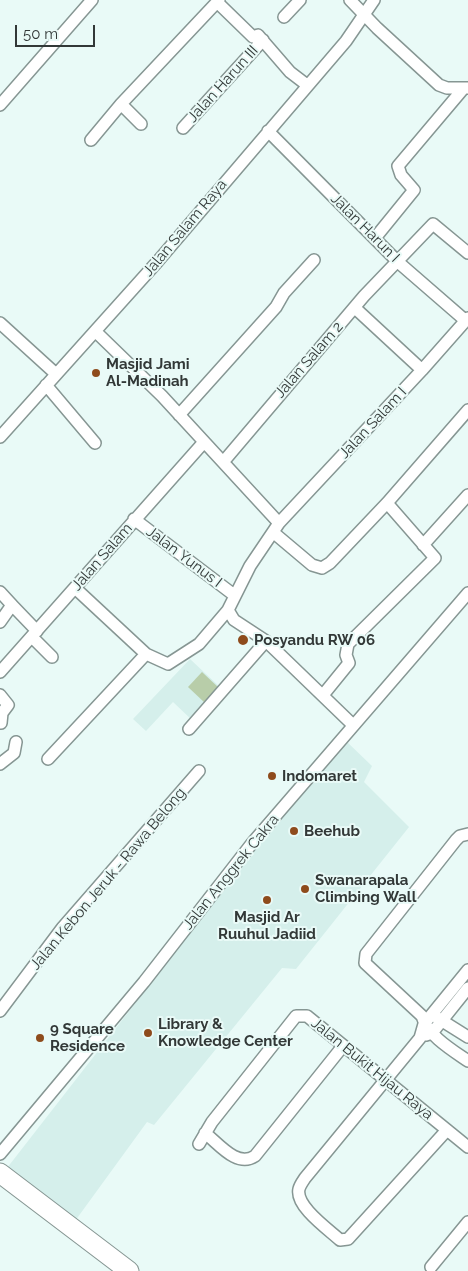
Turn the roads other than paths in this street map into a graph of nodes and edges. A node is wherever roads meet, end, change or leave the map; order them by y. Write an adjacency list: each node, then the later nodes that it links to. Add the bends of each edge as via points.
1 (92, 0): 12 (street)
2 (300, 0): 7 (street)
3 (350, 0): 6 (street)
4 (374, 0): 6 (street, Jalan Salam Raya)
5 (218, 1): 8 (street, via 252,37 258,35); 11 (street)
6 (364, 13): 9 (street, Jalan Salam Raya, via 346,41); 10 (street, via 439,85)
7 (284, 18)
8 (262, 40): 9 (street, via 290,72); 14 (street, Jalan Harun III)
9 (307, 85): 15 (street, Jalan Salam Raya)
10 (466, 89): 17 (street, via 398,166 414,190)
11 (121, 104): 13 (street); 16 (street)
12 (0, 106)
13 (142, 124)
14 (183, 128)
15 (268, 130): 17 (street, Jalan Harun I); 24 (street, Jalan Salam Raya)
16 (91, 140)
17 (375, 238): 20 (street, Jalan Harun I)
18 (468, 252): 20 (street, Jalan Salam 2, via 434,223)
19 (314, 260): 29 (street, via 284,293 276,308)
20 (398, 262): 21 (street, Jalan Salam 2); 22 (street, Jalan Harun I)
21 (355, 308): 25 (street); 33 (street, Jalan Salam 2)
22 (467, 320): 25 (street, Jalan Salam I)
23 (0, 323): 26 (street)
24 (95, 331): 26 (street, Jalan Salam Raya); 29 (street)
25 (422, 370): 37 (street, Jalan Salam I)
26 (56, 374): 27 (street, Jalan Salam Raya)
27 (46, 385): 30 (street, Jalan Salam Raya); 32 (street)
28 (467, 413): 35 (street)
29 (180, 414): 31 (street)
30 (0, 437)
31 (204, 442): 33 (street); 36 (street, Jalan Salam)
32 (95, 443)
33 (224, 460): 37 (street)
34 (468, 496): 38 (street)
35 (387, 503): 37 (street, via 322,568 312,565); 38 (street)
36 (134, 519): 39 (street, Jalan Salam); 42 (street, Jalan Yunus I)
37 (277, 528): 42 (street, Jalan Salam I)
38 (423, 544): 52 (street, via 435,556 434,561 348,644 346,655 349,663)
39 (75, 588): 46 (street, Jalan Salam); 48 (street)
40 (0, 592): 43 (street)
41 (468, 594): 54 (street, Jalan Anggrek Cakra)
42 (234, 595): 44 (street, Jalan Salam I)
43 (12, 605): 45 (street); 46 (street)
44 (228, 610): 47 (street, via 234,620); 48 (street, Jalan Salam I, via 198,644 168,664)
45 (0, 622)
46 (34, 634): 49 (street); 50 (street, Jalan Salam)
47 (266, 641): 52 (street); 55 (street)
48 (146, 654): 57 (street)
49 (52, 657)
50 (0, 672)
51 (0, 695): 53 (street, via 8,705 2,713)
52 (323, 695): 54 (street)
53 (1, 723)
54 (354, 725): 73 (street, Jalan Anggrek Cakra, via 252,842 144,982)
55 (189, 729)
56 (16, 742): 58 (street, via 14,753)
57 (48, 759)
58 (0, 768)
59 (199, 771): 63 (street, Jalan Kebon Jeruk - Rawa Belong, via 63,927)
60 (468, 834): 64 (street, via 456,840 366,954 365,963 370,969)
61 (468, 970): 64 (street)
62 (468, 988): 64 (street)
63 (0, 1011)
64 (431, 1022): 65 (street); 67 (street); 68 (street)
65 (468, 1037)
66 (343, 1046): 68 (street, Jalan Bukit Hijau Raya); 70 (street, via 249,1160 237,1159); 70 (street, Jalan Bukit Hijau Raya, via 307,1016 296,1016)
67 (468, 1061)
68 (385, 1082): 69 (street, Jalan Bukit Hijau Raya); 69 (street, via 299,1189 299,1199 306,1209 340,1240 348,1239)
69 (447, 1130): 72 (street, Jalan Bukit Hijau Raya)
70 (205, 1133): 71 (street)
71 (198, 1144)
72 (468, 1147)
73 (0, 1154)
74 (0, 1173): 77 (main road)
75 (468, 1222): 76 (street)
76 (431, 1268)
77 (129, 1271)

